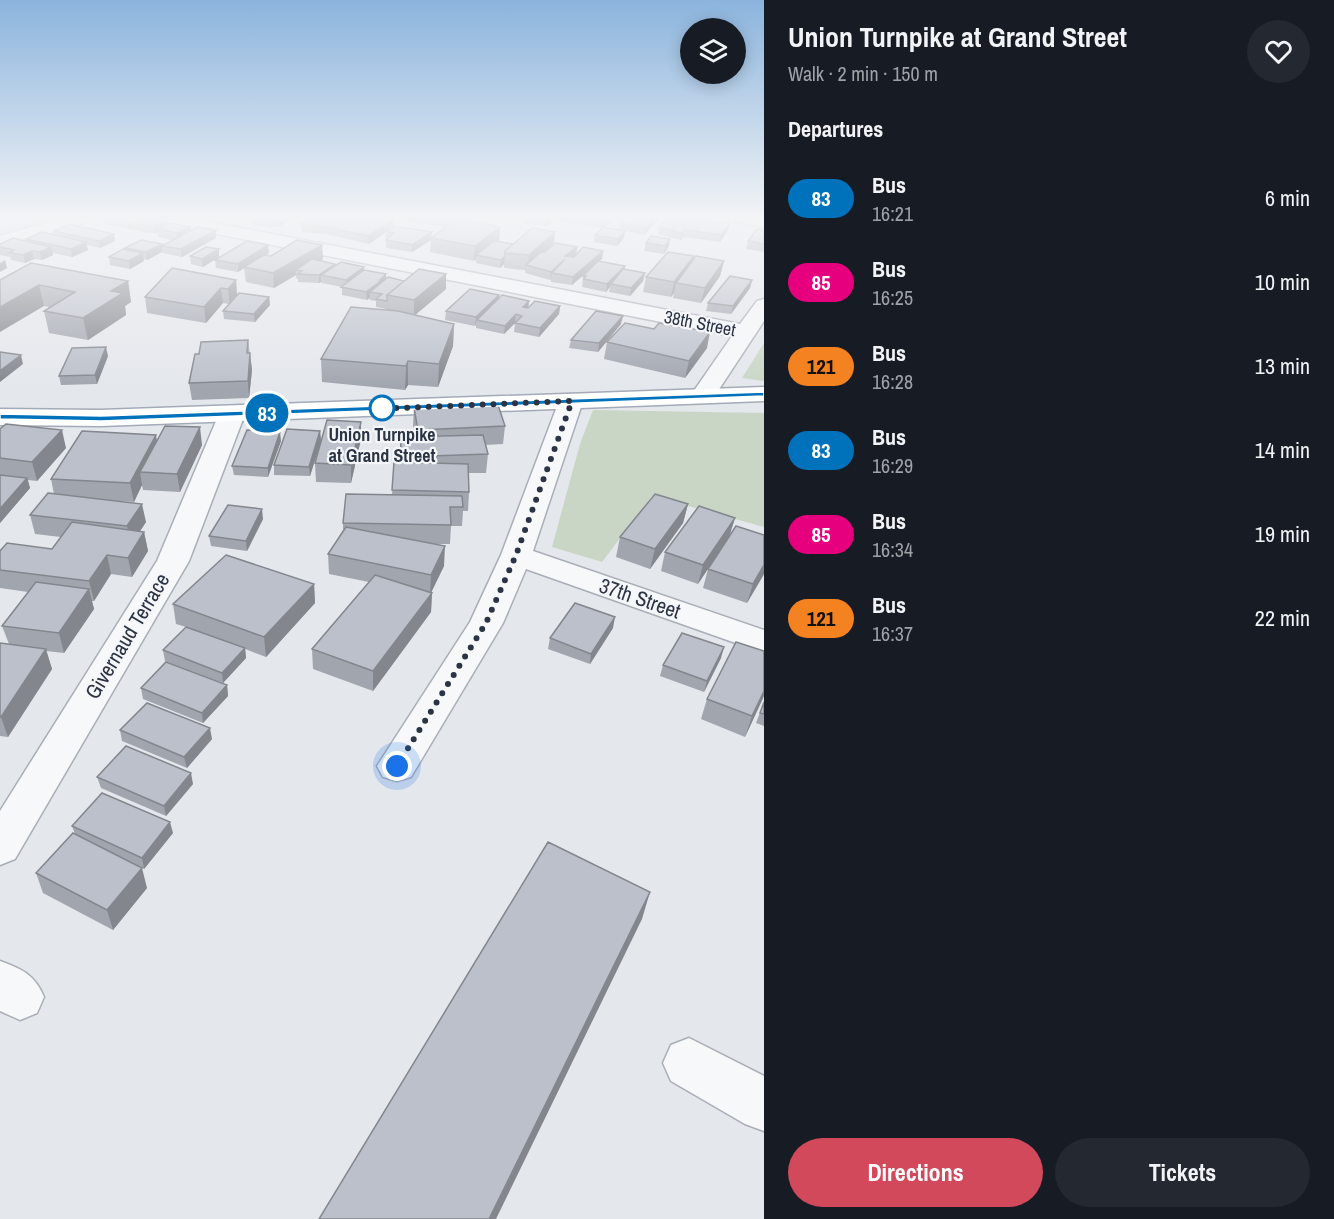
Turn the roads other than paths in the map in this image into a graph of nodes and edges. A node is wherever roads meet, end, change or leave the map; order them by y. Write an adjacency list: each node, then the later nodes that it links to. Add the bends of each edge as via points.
1 (452, 275): 3 (street, 38th Street)
2 (764, 305): 3 (street)
3 (745, 332): 5 (street)
4 (764, 394): 5 (main road)
5 (703, 395): 6 (main road)
6 (572, 401): 7 (main road); 9 (street)
7 (232, 414): 8 (main road); 12 (street, Givernaud Terrace, via 173,561)
8 (0, 417)
9 (516, 555): 10 (street, 37th Street); 11 (street, via 486,623)
10 (764, 642)
11 (397, 766)
12 (0, 847)
13 (689, 1063): 14 (street)
14 (764, 1105)

